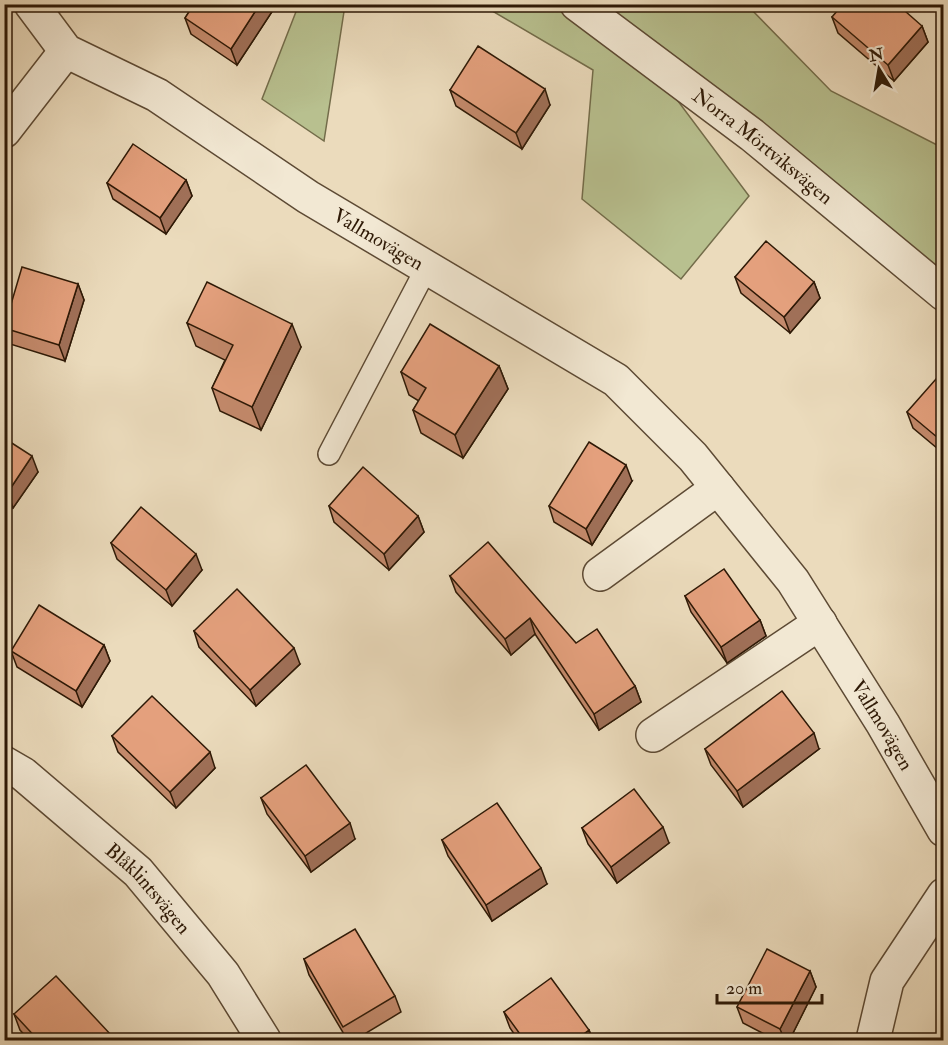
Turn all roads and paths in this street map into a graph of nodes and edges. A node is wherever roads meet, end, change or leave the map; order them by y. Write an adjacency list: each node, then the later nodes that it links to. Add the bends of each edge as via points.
1 (31, 4): 3 (street, Vallmovägen)
2 (577, 4): 6 (street, Norra Mörtviksvägen, via 752,135)
3 (66, 51): 4 (street); 5 (street, Vallmovägen, via 157,95 308,197)
4 (4, 131)
5 (426, 269): 7 (lane); 8 (street, Vallmovägen, via 616,380 693,456)
6 (944, 294)
7 (330, 454)
8 (718, 488): 9 (street); 10 (street, Vallmovägen, via 793,581)
9 (600, 574)
10 (820, 624): 11 (street); 13 (street, Vallmovägen)
11 (653, 735)
12 (4, 763): 15 (street, Blåklintsvägen, via 23,774 138,873 223,974)
13 (944, 830)
14 (944, 895): 16 (street, via 887,981)
15 (264, 1041)
16 (873, 1041)

